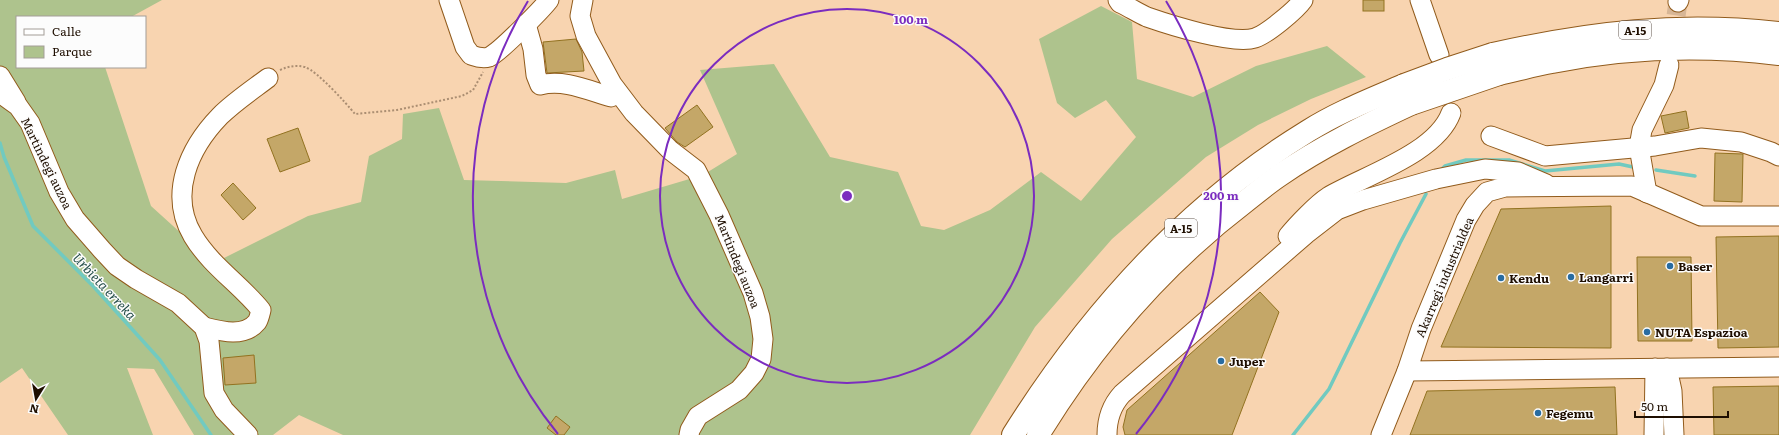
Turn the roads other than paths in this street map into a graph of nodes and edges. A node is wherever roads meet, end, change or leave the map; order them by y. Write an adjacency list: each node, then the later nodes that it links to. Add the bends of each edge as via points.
1 (449, 0): 7 (street, via 465,47 470,55 479,58 490,56)
2 (549, 0): 7 (street)
3 (583, 0): 15 (street, Martindegi auzoa, via 580,16 586,36)
4 (1118, 0): 5 (street, via 1146,17 1236,40 1256,38 1278,23)
5 (1303, 0)
6 (1420, 0): 10 (street)
7 (526, 24): 15 (street, via 540,85 552,82 567,84 611,97)
8 (1779, 32): 11 (highway, A-15, via 1666,28 1602,33 1546,42)
9 (1779, 54): 11 (highway, A-15, via 1711,49 1650,50 1552,62)
10 (1439, 55)
11 (1496, 64): 16 (highway, A-15, bridge, via 1447,69)
12 (1669, 65): 19 (street, via 1664,84 1642,130)
13 (268, 78): 25 (street, Martindegi auzoa, via 220,115 193,152 184,175 181,197 184,216 194,237 220,270 261,310 257,322 245,331 225,332)
14 (0, 88): 25 (street, Martindegi auzoa, via 30,123 59,192 75,219 117,266 178,303)
15 (618, 93): 32 (street, Martindegi auzoa, via 670,150 696,170 753,293 760,317 763,339 761,359 754,373 739,390 698,416)
16 (1407, 95): 33 (highway, A-15, via 1357,106 1309,130 1266,158 1208,203 1116,294 1037,397); 34 (highway, A-15, via 1364,125 1279,175 1222,219 1177,259 1134,304 1093,354)
17 (1451, 113): 24 (street, via 1448,121 1426,144 1396,163 1326,198 1289,235)
18 (1491, 136): 19 (street, via 1546,156)
19 (1639, 148): 20 (street, via 1701,138 1741,142); 22 (street)
20 (1779, 156)
21 (1553, 187): 22 (street, Akarregi industrialdea, via 1632,186); 24 (street, via 1518,172 1485,169 1436,179 1337,210); 29 (street, Akarregi industrialdea, via 1505,188 1487,192 1475,205 1466,220)
22 (1647, 193): 23 (street, Akarregi industrialdea, via 1701,216)
23 (1779, 216)
24 (1284, 253): 35 (street, via 1122,394 1110,414)
25 (204, 327): 31 (street, via 214,393 224,410)
26 (1779, 366): 28 (street)
27 (1661, 368): 28 (street); 29 (street); 30 (street); 37 (street)
28 (1696, 368): 30 (street)
29 (1407, 371): 36 (street, Akarregi industrialdea)
30 (1672, 391): 38 (street)
31 (248, 435)
32 (689, 435)
33 (1014, 435)
34 (1038, 435)
35 (1107, 435)
36 (1382, 435)
37 (1654, 435)
38 (1674, 435)

